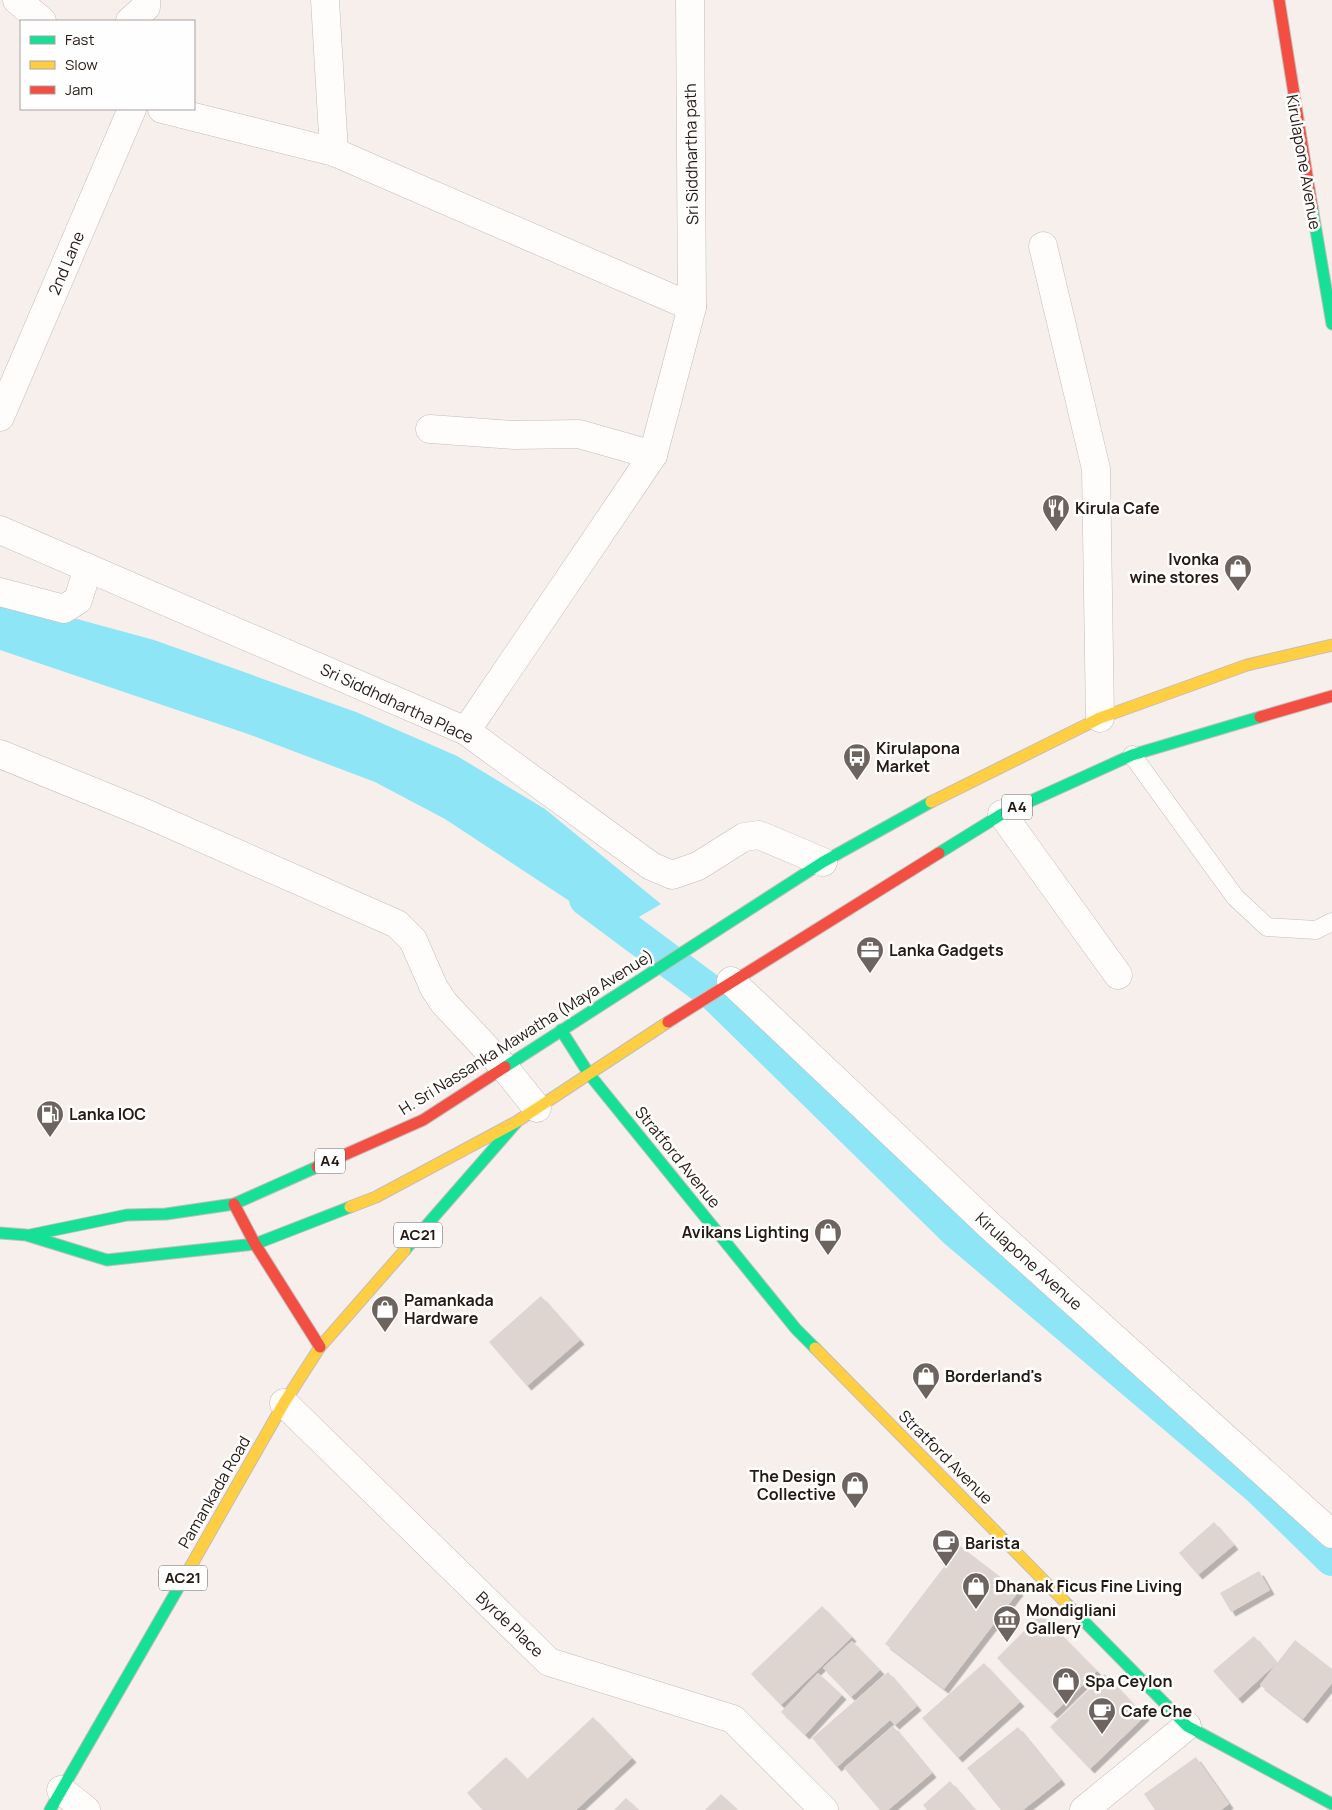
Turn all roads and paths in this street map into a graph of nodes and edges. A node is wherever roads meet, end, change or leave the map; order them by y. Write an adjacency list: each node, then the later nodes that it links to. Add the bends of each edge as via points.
1 (17, 0): 6 (street)
2 (146, 0): 7 (street, via 146,7)
3 (325, 0): 10 (street)
4 (690, 0): 12 (street, Sri Siddhartha path)
5 (1279, 0): 13 (main road, Kirulapone Avenue)
6 (41, 20)
7 (131, 20)
8 (132, 110): 14 (street, 2nd Lane)
9 (166, 110): 10 (street)
10 (334, 152): 12 (street)
11 (1043, 246): 22 (street, via 1096,469)
12 (692, 307): 16 (street, Sri Siddhartha path)
13 (1332, 324)
14 (0, 417)
15 (430, 429): 16 (street, via 514,435 579,434)
16 (653, 455): 23 (street, Sri Siddhartha path)
17 (0, 530): 18 (street, Sri Siddhdhartha Place)
18 (88, 568): 19 (street, via 78,600 64,609); 23 (street, Sri Siddhdhartha Place)
19 (0, 592)
20 (1332, 646): 22 (main road, A4, via 1247,665)
21 (1332, 696): 25 (main road, A4)
22 (1100, 718): 27 (main road, A4, via 959,786)
23 (466, 731): 27 (street, Sri Siddhdhartha Place, via 651,866 672,875 698,866 744,837 759,835)
24 (0, 754): 32 (street, via 145,813 397,924 413,940 444,1003)
25 (1132, 755): 26 (main road, A4); 28 (lane, via 1235,897 1267,927 1316,930)
26 (1002, 814): 29 (street); 30 (main road, A4)
27 (823, 862): 31 (main road, H. Sri Nassanka Mawatha (Maya Avenue) / A4)
28 (1332, 922)
29 (1118, 975)
30 (731, 981): 33 (main road, H. Sri Nassanka Mawatha (Maya Avenue) / A4); 41 (street, Kirulapone Avenue, via 991,1227)
31 (561, 1030): 32 (main road, H. Sri Nassanka Mawatha (Maya Avenue) / A4); 33 (main road, Stratford Avenue)
32 (504, 1067): 34 (street); 35 (main road, H. Sri Nassanka Mawatha (Maya Avenue) / A4, via 423,1120)
33 (590, 1074): 34 (main road, H. Sri Nassanka Mawatha (Maya Avenue) / A4); 42 (main road, Stratford Avenue, via 796,1329)
34 (527, 1115): 38 (main road, H. Sri Nassanka Mawatha (Maya Avenue) / A4, via 376,1197); 39 (main road, Pamankada Road / AC21)
35 (234, 1204): 37 (main road, H. Sri Nassanka Mawatha (Maya Avenue) / A4, via 166,1214 127,1215); 38 (main road)
36 (0, 1233): 37 (main road, H. Sri Nassanka Mawatha (Maya Avenue) / A4)
37 (26, 1235): 38 (main road, H. Sri Nassanka Mawatha (Maya Avenue) / A4, via 107,1260)
38 (255, 1244): 39 (main road)
39 (320, 1347): 40 (main road, Pamankada Road / AC21)
40 (284, 1403): 43 (main road, Pamankada Road / AC21); 46 (street, Byrde Place, via 549,1662 733,1719)
41 (1332, 1534)
42 (1188, 1726): 44 (main road, Stratford Avenue); 47 (street)
43 (55, 1800): 45 (street)
44 (1332, 1804)
45 (86, 1810)
46 (824, 1810)
47 (1084, 1810)

